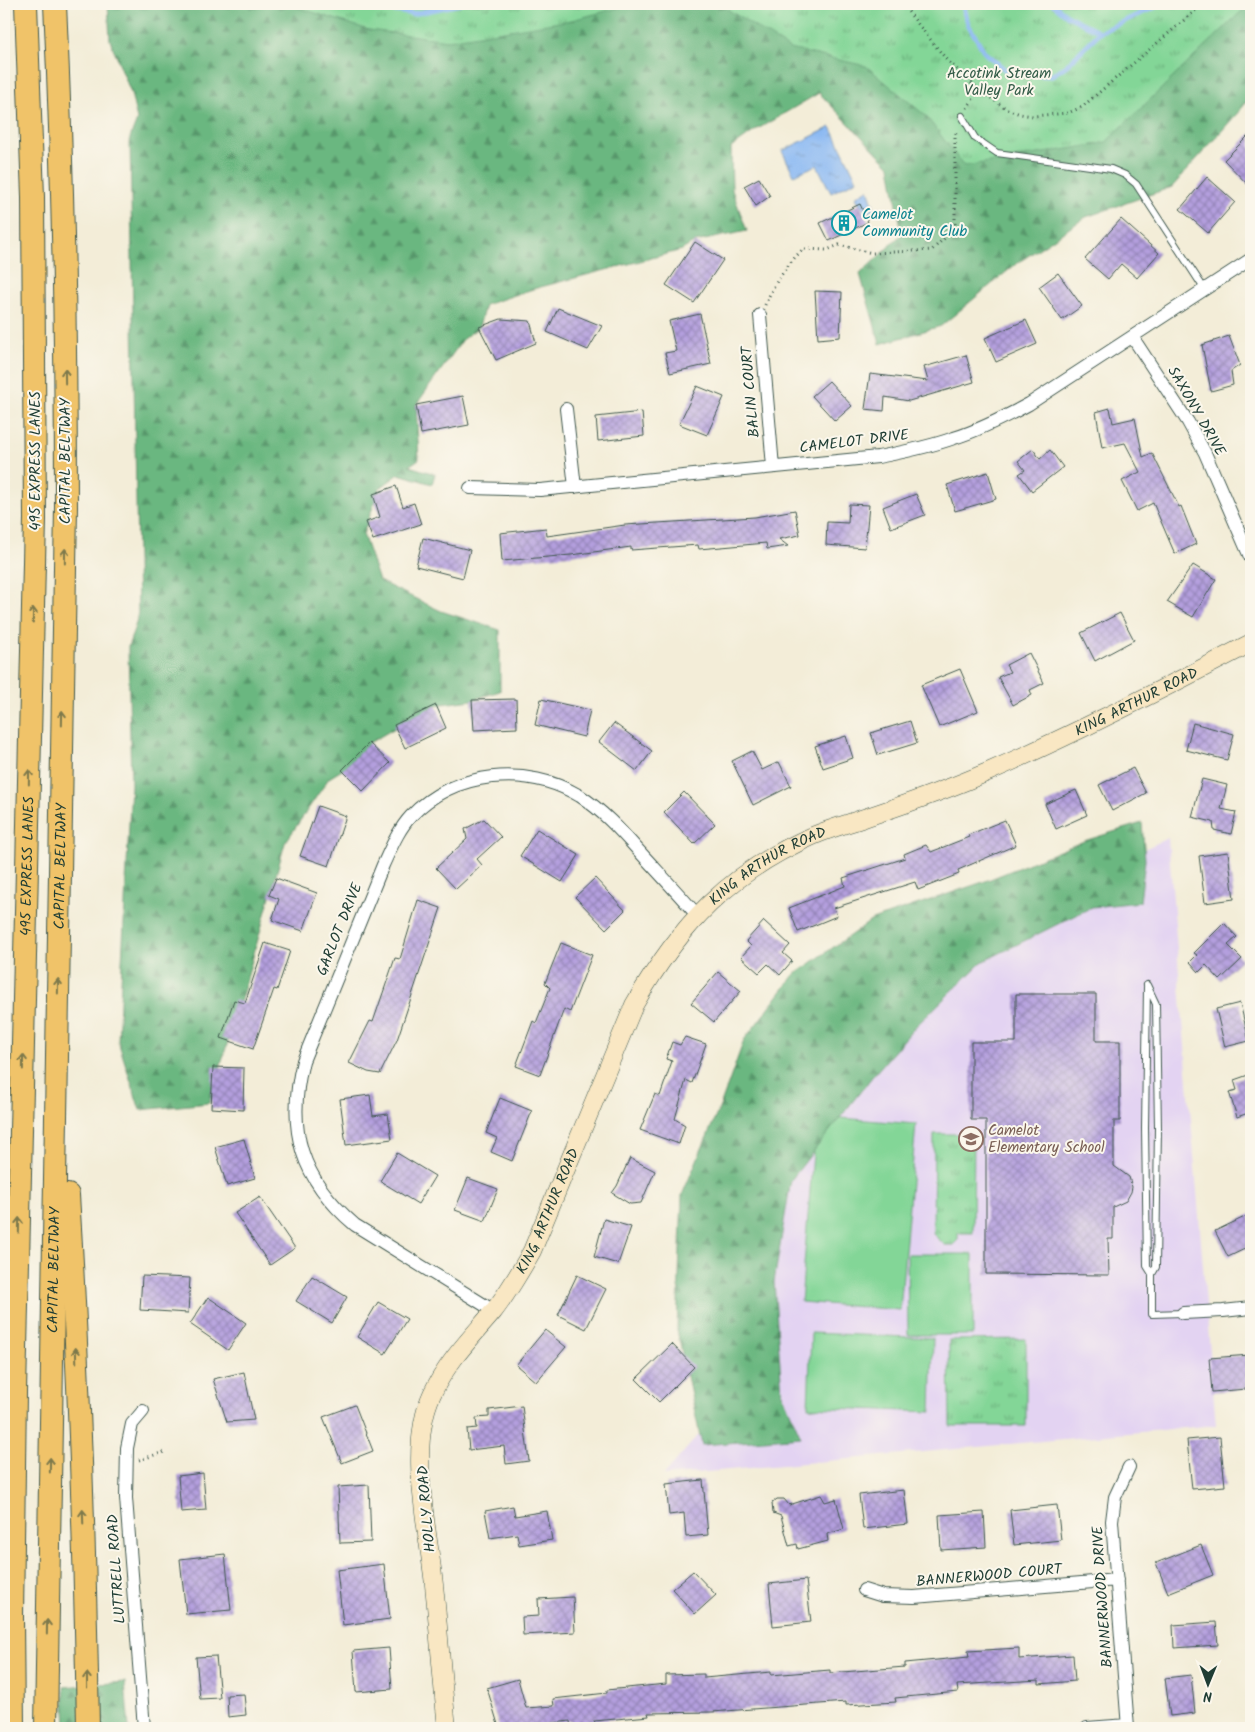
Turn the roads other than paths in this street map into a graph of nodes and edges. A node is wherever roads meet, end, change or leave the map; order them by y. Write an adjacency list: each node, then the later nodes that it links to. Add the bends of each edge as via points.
1 (26, 4): 25 (highway, 495 EXPRESS LANES, one-way to 1, via 15,1393 35,519 33,197)
2 (55, 4): 15 (highway, CAPITAL BELTWAY, one-way to 2, via 66,413)
3 (962, 116): 5 (lane, via 975,138 996,153 1111,169 1125,175 1136,184)
4 (1251, 259): 5 (street, CAMELOT DRIVE)
5 (1205, 290): 7 (street, CAMELOT DRIVE)
6 (760, 315): 9 (street, BALIN COURT)
7 (1133, 338): 9 (street, CAMELOT DRIVE, via 1029,404 956,438 878,457); 12 (street, SAXONY DRIVE, via 1205,453)
8 (566, 409): 10 (street)
9 (773, 467): 10 (street, CAMELOT DRIVE)
10 (575, 487): 11 (street, CAMELOT DRIVE, via 540,490)
11 (470, 488)
12 (1251, 559)
13 (1251, 642): 14 (street, KING ARTHUR ROAD, via 1088,727 988,772 918,800 816,834 783,850 752,868)
14 (697, 915): 18 (street, KING ARTHUR ROAD, via 651,974 634,1005 532,1251); 18 (street, GARLOT DRIVE, via 594,806 556,785 532,778 486,778 443,791 410,817 397,835 303,1062 296,1108 302,1151 322,1192 354,1225)
15 (57, 1034): 26 (highway, CAPITAL BELTWAY, one-way to 15); 27 (highway, one-way to 15, via 74,1297)
16 (1152, 1274): 16 (lane, via 1147,1266 1147,985 1156,1004 1158,1138 1156,1267); 19 (lane, via 1152,1314)
17 (1251, 1308): 19 (street)
18 (494, 1310): 29 (street, HOLLY ROAD, via 450,1361 431,1396 422,1427 422,1482)
19 (1183, 1312)
20 (143, 1412): 28 (street, LUTTRELL ROAD, via 132,1424 127,1448 126,1498)
21 (1129, 1467): 22 (street, BANNERWOOD DRIVE, via 1115,1497 1112,1521)
22 (1116, 1580): 23 (street, BANNERWOOD COURT, via 914,1598 882,1596); 24 (street, BANNERWOOD DRIVE)
23 (864, 1590)
24 (1128, 1726): 30 (street)
25 (13, 1728)
26 (46, 1728)
27 (88, 1728)
28 (144, 1728)
29 (446, 1728)
30 (1087, 1728)

